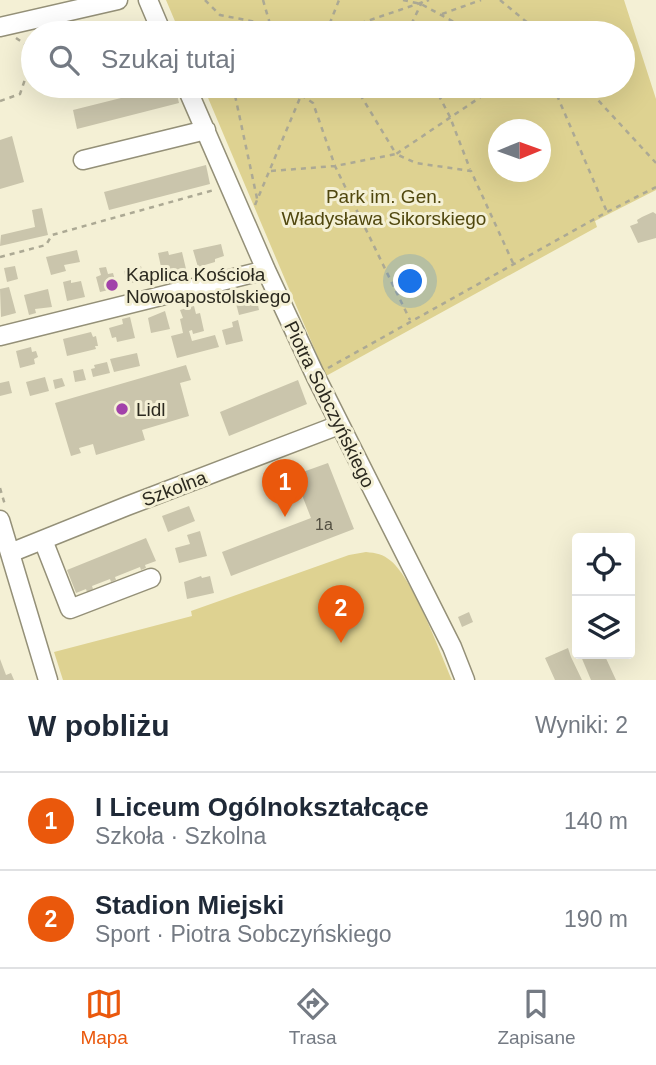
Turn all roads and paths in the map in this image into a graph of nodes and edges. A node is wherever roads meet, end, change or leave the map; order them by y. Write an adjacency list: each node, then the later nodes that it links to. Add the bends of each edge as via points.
1 (118, 0): 12 (street)
2 (148, 0): 13 (street)
3 (205, 0): 14 (path, via 220,15)
4 (263, 0): 15 (path)
5 (339, 0): 16 (path)
6 (403, 0): 10 (path)
7 (429, 0): 10 (path)
8 (481, 0): 11 (path)
9 (500, 0): 20 (path)
10 (422, 2): 11 (path); 17 (path); 18 (path)
11 (440, 15): 19 (path)
12 (28, 21)
13 (157, 21)
14 (250, 21)
15 (269, 21)
16 (331, 21)
17 (367, 21)
18 (413, 21)
19 (451, 21)
20 (525, 21)
21 (21, 23): 22 (street)
22 (2, 27): 23 (path)
23 (21, 42)
24 (21, 91): 34 (path)
25 (191, 98): 36 (street, Piotra Sobczyńskiego)
26 (236, 98): 45 (path)
27 (300, 98): 41 (path)
28 (306, 98): 40 (path, via 313,103)
29 (362, 98): 37 (path)
30 (440, 98): 35 (path)
31 (479, 98): 35 (path)
32 (558, 98): 46 (path)
33 (595, 98): 39 (path)
34 (0, 101)
35 (450, 117): 37 (path); 42 (path)
36 (206, 131): 38 (street); 43 (street, Piotra Sobczyńskiego)
37 (396, 154): 40 (path); 42 (path, via 415,163)
38 (83, 160)
39 (656, 163)
40 (335, 166): 41 (path); 51 (path)
41 (271, 171): 45 (path)
42 (471, 171): 49 (path)
43 (230, 186): 47 (street, Piotra Sobczyńskiego); 48 (path, via 52,235 47,245)
44 (656, 187): 46 (path)
45 (258, 203): 47 (path)
46 (607, 212): 49 (path)
47 (243, 215): 50 (street, Piotra Sobczyńskiego)
48 (0, 257)
49 (513, 264): 51 (path)
50 (266, 270): 52 (street); 53 (street, Piotra Sobczyńskiego)
51 (410, 322): 53 (path)
52 (0, 336)
53 (316, 377): 54 (street, Piotra Sobczyńskiego)
54 (339, 425): 56 (street, Szkolna); 60 (street, Piotra Sobczyńskiego)
55 (0, 520): 57 (street)
56 (43, 540): 57 (street, Szkolna); 58 (street, via 70,609)
57 (10, 553): 59 (street)
58 (151, 578)
59 (48, 680)
60 (465, 680)

